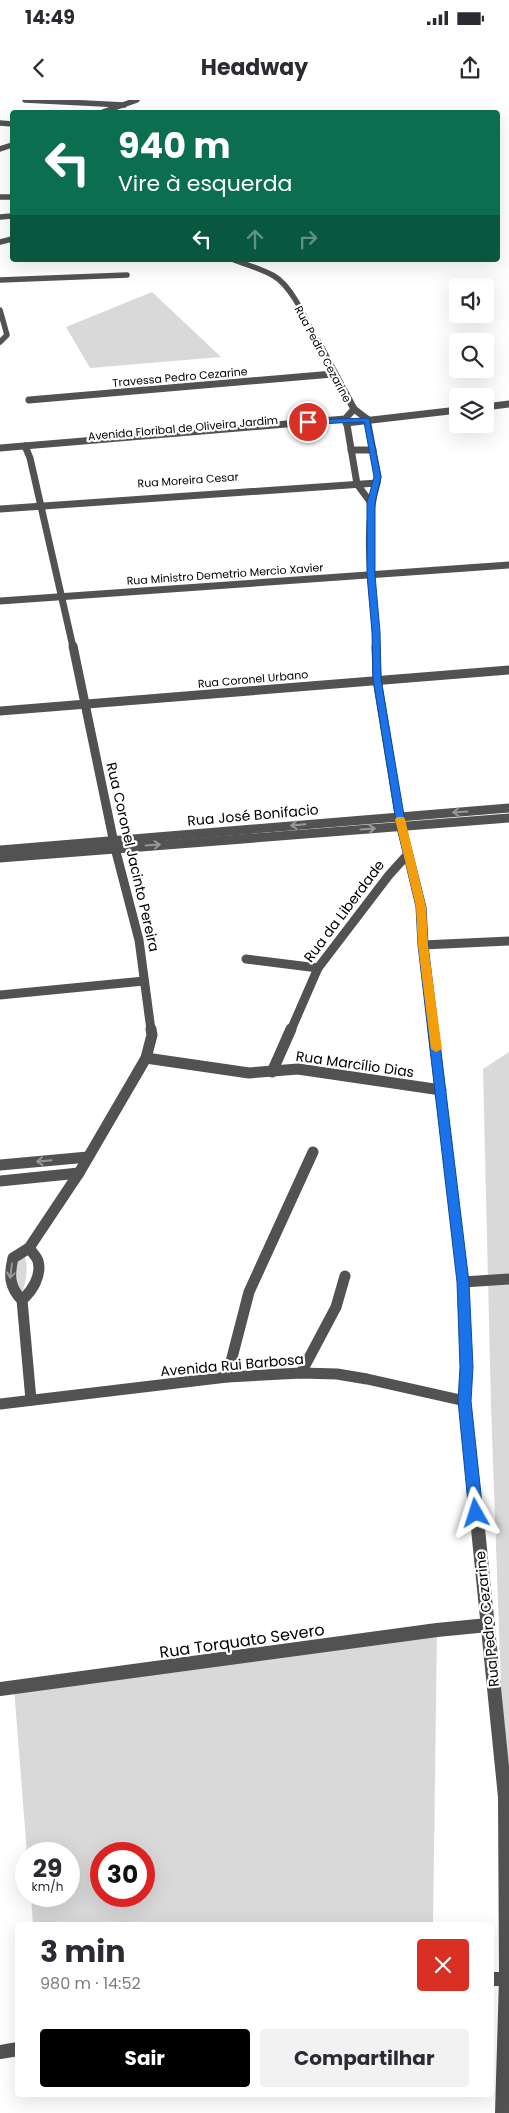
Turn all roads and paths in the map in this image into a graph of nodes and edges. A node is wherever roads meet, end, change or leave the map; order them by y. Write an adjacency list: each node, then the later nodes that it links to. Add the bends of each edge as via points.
1 (25, 100): 4 (street)
2 (88, 100): 3 (street)
3 (134, 101): 4 (street)
4 (124, 105): 5 (street)
5 (109, 110)
6 (239, 262): 11 (street, Rua Pedro Cezarine, via 274,276 283,284 304,315)
7 (127, 275): 8 (street)
8 (0, 280)
9 (0, 310): 10 (street, via 7,335)
10 (0, 342)
11 (333, 374): 12 (street, Travessa Pedro Cezarine); 15 (street, Rua Pedro Cezarine)
12 (30, 400)
13 (509, 404): 14 (street)
14 (494, 405)
15 (354, 410): 17 (street); 18 (street, Rua Pedro Cezarine)
16 (449, 411): 17 (street, Avenida Floribal de Oliveira Jardim)
17 (367, 419): 18 (street, Avenida Floribal de Oliveira Jardim); 22 (street, Rua Pedro Cezarine)
18 (346, 421): 20 (street, Avenida Floribal de Oliveira Jardim); 21 (street, Rua Pedro Cezarine)
19 (0, 448): 20 (street, Avenida Floribal de Oliveira Jardim)
20 (26, 449): 23 (street, Avenida Floribal de Oliveira Jardim); 27 (street, Rua Coronel Jacinto Pereira)
21 (351, 450): 22 (street); 25 (street, Rua Pedro Cezarine)
22 (372, 450): 24 (street, Rua Pedro Cezarine)
23 (0, 454)
24 (377, 480): 25 (street, Rua Moreira Cesar); 28 (street, Rua Pedro Cezarine)
25 (357, 481): 27 (street, Rua Moreira Cesar); 28 (street, Rua Pedro Cezarine)
26 (0, 502): 27 (street, Rua Moreira Cesar)
27 (40, 503): 29 (street, Rua Moreira Cesar); 32 (street, Rua Coronel Jacinto Pereira)
28 (371, 503): 31 (street, Rua Pedro Cezarine)
29 (0, 509)
30 (509, 565): 31 (street, Rua Ministro Demetrio Mercio Xavier)
31 (371, 575): 32 (street, Rua Ministro Demetrio Mercio Xavier); 35 (street, Rua Pedro Cezarine)
32 (62, 596): 33 (street, Rua Ministro Demetrio Mercio Xavier); 36 (street, Rua Coronel Jacinto Pereira)
33 (0, 601)
34 (509, 670): 35 (street, Rua Coronel Urbano)
35 (377, 679): 36 (street, Rua Coronel Urbano); 40 (street, Rua Pedro Cezarine)
36 (84, 705): 37 (street, Rua Coronel Urbano); 41 (street, Rua Coronel Jacinto Pereira)
37 (0, 711)
38 (509, 808): 40 (street, Rua José Bonifacio, one-way to 40)
39 (509, 818): 40 (street, Rua José Bonifacio)
40 (401, 822): 41 (street, Rua José Bonifacio); 43 (street, Rua Pedro Cezarine)
41 (114, 844): 42 (street, Rua José Bonifacio); 44 (street, Rua José Bonifacio); 49 (street, Rua Coronel Jacinto Pereira, via 139,940)
42 (0, 850)
43 (408, 854): 46 (street, Rua Pedro Cezarine, via 421,907); 48 (street, Rua da Liberdade)
44 (0, 858)
45 (509, 941): 46 (street)
46 (423, 945): 53 (street, Rua Pedro Cezarine)
47 (246, 959): 48 (street)
48 (318, 968): 52 (street, Rua da Liberdade)
49 (144, 980): 50 (street); 51 (street, Rua Coronel Jacinto Pereira, via 152,1035)
50 (0, 995)
51 (146, 1058): 52 (street, Rua Marcílio Dias, via 249,1072); 55 (street, Rua Coronel Jacinto Pereira)
52 (272, 1072): 53 (street, Rua Marcílio Dias, via 298,1069)
53 (441, 1090): 62 (street, Rua Pedro Cezarine)
54 (313, 1152): 65 (street, via 249,1292)
55 (88, 1157): 56 (street, one-way to 56); 57 (street, Rua Coronel Jacinto Pereira)
56 (0, 1165)
57 (79, 1173): 58 (street); 59 (street, Rua Coronel Jacinto Pereira)
58 (0, 1181)
59 (29, 1248): 63 (street, via 38,1261 38,1273 33,1290); 63 (street, Rua Coronel Jacinto Pereira, one-way to 63, via 13,1258 8,1276 14,1292)
60 (345, 1276): 64 (street, via 336,1308)
61 (509, 1279): 62 (street)
62 (463, 1282): 67 (street, Rua Pedro Cezarine)
63 (22, 1300): 66 (street, Rua Coronel Jacinto Pereira)
64 (301, 1373): 65 (street, Avenida Rui Barbosa); 67 (street, Avenida Rui Barbosa, via 367,1379)
65 (227, 1377): 66 (street, Avenida Rui Barbosa)
66 (31, 1400): 68 (street, Avenida Rui Barbosa)
67 (464, 1401): 69 (street, Rua Pedro Cezarine)
68 (0, 1404)
69 (488, 1625): 70 (street, Rua Torquato Severo); 71 (street, Rua Pedro Cezarine)
70 (0, 1689)
71 (507, 1798): 72 (street, Rua Pedro Cezarine)
72 (498, 1979): 75 (street, Rua Pedro Cezarine)
73 (15, 2050): 74 (street)
74 (0, 2052)
75 (502, 2113)

